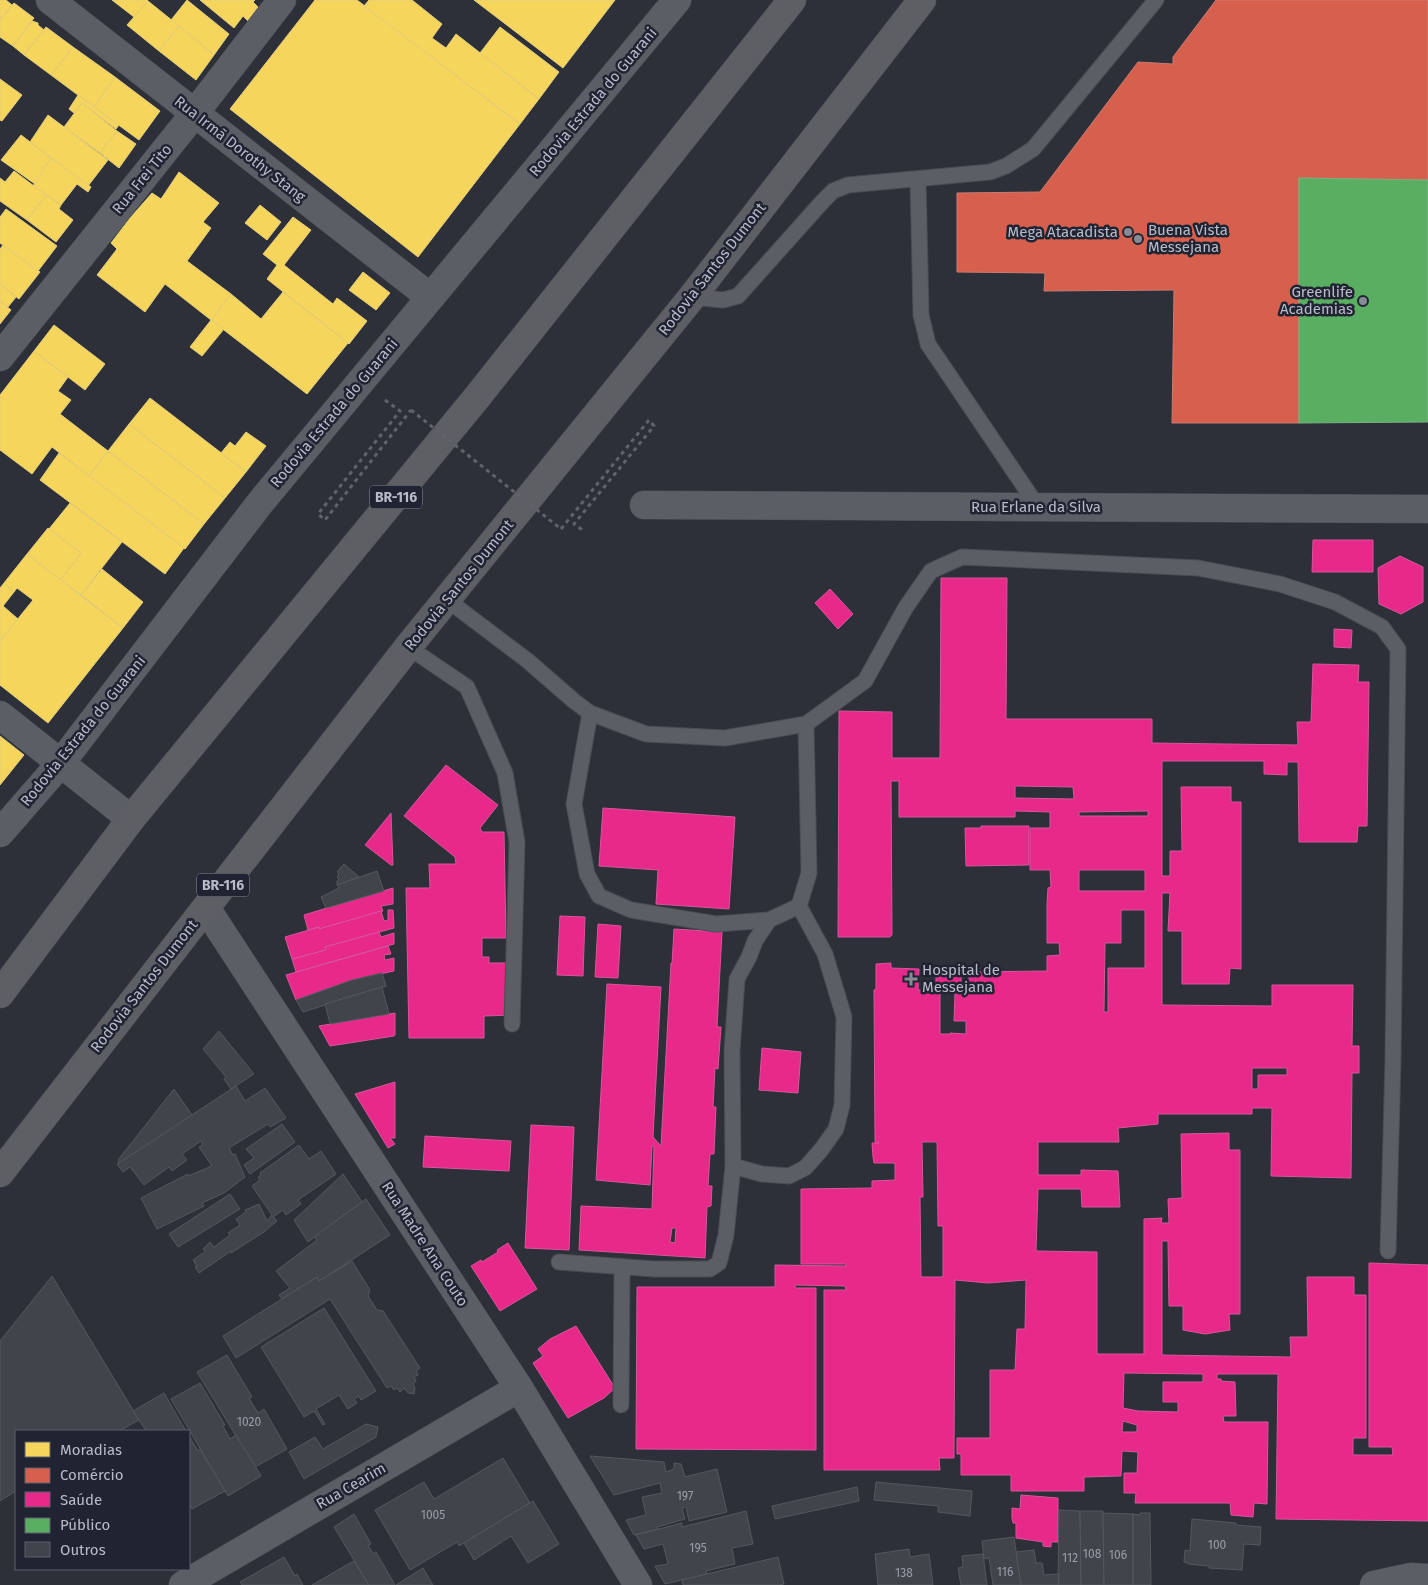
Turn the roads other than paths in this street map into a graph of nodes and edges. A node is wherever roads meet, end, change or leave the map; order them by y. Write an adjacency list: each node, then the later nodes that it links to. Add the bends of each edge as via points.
1 (50, 0): 7 (street, Rua Irmã Dorothy Stang)
2 (282, 0): 7 (street, Rua Frei Tito)
3 (678, 0): 10 (street, Rodovia Estrada do Guarani)
4 (792, 0): 21 (highway, BR-116, via 478,396)
5 (922, 0): 9 (highway, Rodovia Santos Dumont / BR-116)
6 (1156, 0): 8 (lane, via 1032,149 990,172)
7 (194, 114): 10 (street, Rua Irmã Dorothy Stang); 11 (street, Rua Frei Tito)
8 (918, 179): 9 (lane, via 848,185 833,191 738,296 723,300); 13 (lane, via 921,315 928,344)
9 (692, 297): 15 (highway, Rodovia Santos Dumont / BR-116)
10 (430, 298): 20 (street, Rodovia Estrada do Guarani, via 260,503)
11 (0, 357)
12 (644, 505): 13 (street, Rua Erlane da Silva)
13 (1038, 507): 14 (street, Rua Erlane da Silva)
14 (1428, 509)
15 (446, 599): 16 (highway, Rodovia Santos Dumont / BR-116); 17 (lane)
16 (408, 647): 24 (highway, Rodovia Santos Dumont / BR-116); 27 (lane, via 467,687 505,773 517,842)
17 (590, 713): 19 (lane, via 646,734 725,738); 25 (lane, via 574,804 587,874 599,896 631,910 716,924)
18 (0, 715): 20 (street)
19 (806, 724): 23 (lane, via 809,872); 30 (lane, via 864,681 906,607 931,571 962,557 1198,568 1280,584 1336,602 1382,627 1398,649)
20 (60, 764): 21 (street); 22 (street, Rodovia Estrada do Guarani)
21 (131, 819): 26 (highway, BR-116)
22 (0, 833)
23 (799, 906): 25 (lane); 28 (lane, via 825,954 844,1017 842,1105 836,1129 805,1168 789,1176 762,1174)
24 (206, 908): 29 (highway, Rodovia Santos Dumont / BR-116); 33 (street, Rua Madre Ana Couto)
25 (769, 920): 28 (lane, via 737,979 732,1050)
26 (0, 994)
27 (512, 1024)
28 (733, 1166): 32 (lane, via 726,1235 719,1263 710,1269)
29 (0, 1173)
30 (1388, 1251)
31 (559, 1262): 32 (lane)
32 (622, 1267): 34 (lane)
33 (519, 1388): 36 (street, Rua Cearim); 37 (street, Rua Madre Ana Couto)
34 (621, 1405)
35 (1428, 1578): 38 (street, via 1411,1577)
36 (183, 1585)
37 (638, 1585)
38 (1374, 1585)

